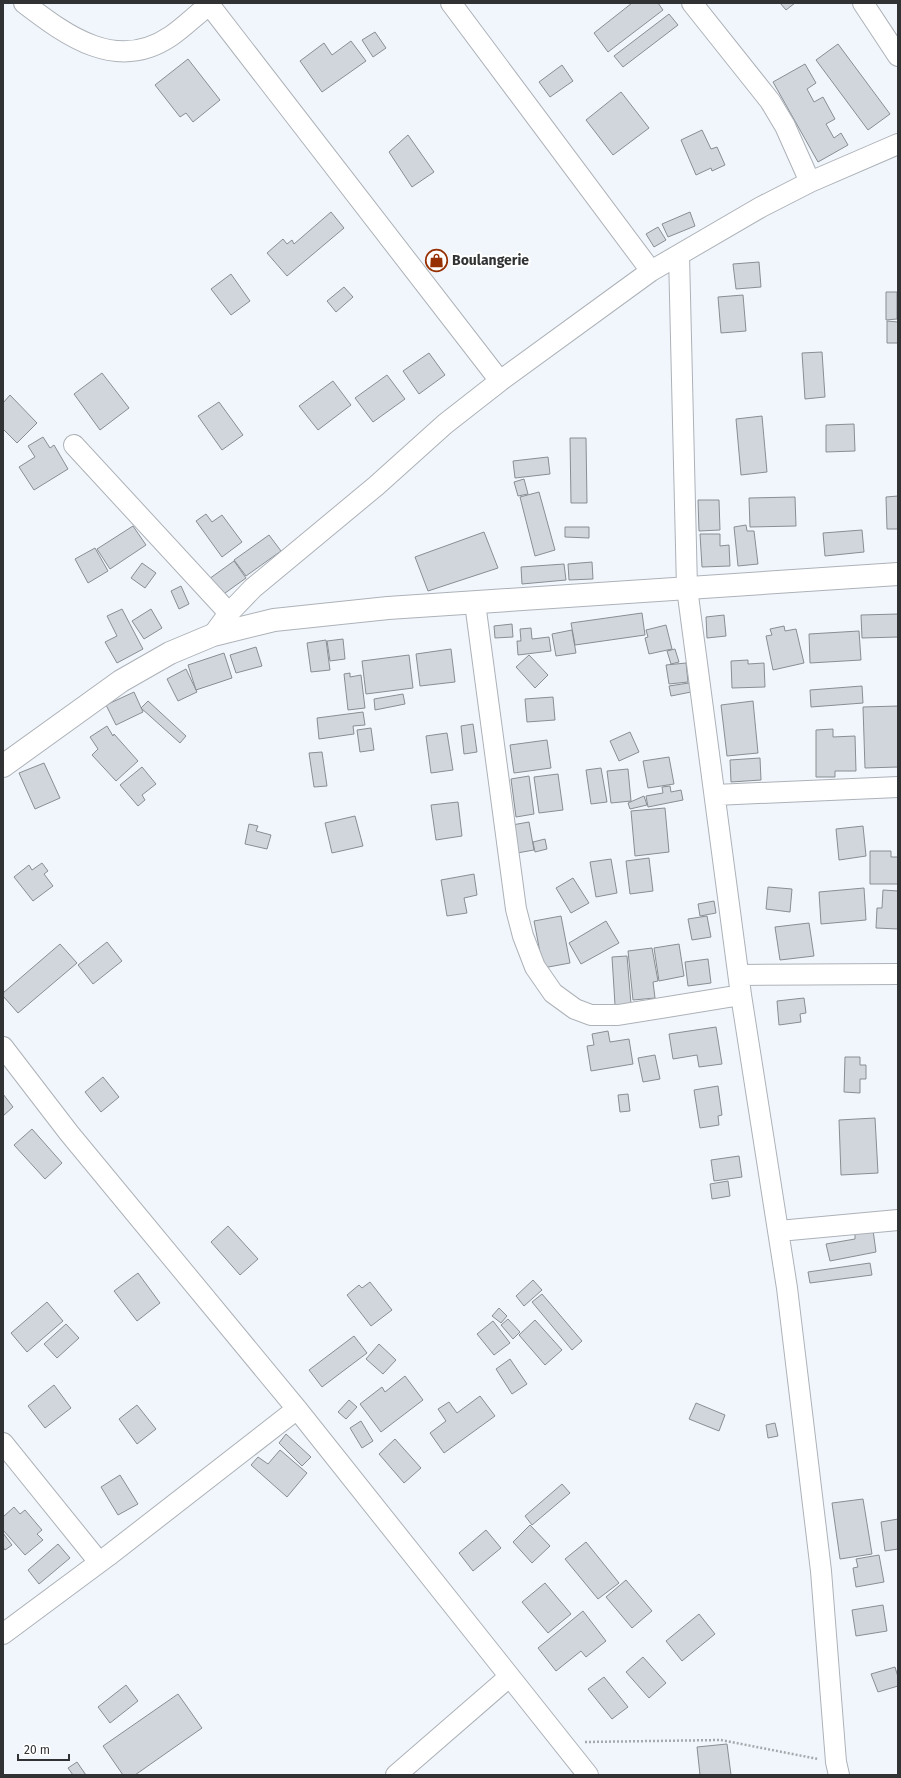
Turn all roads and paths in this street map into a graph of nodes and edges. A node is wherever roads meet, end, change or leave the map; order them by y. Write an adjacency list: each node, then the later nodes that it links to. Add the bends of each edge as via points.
1 (24, 3): 5 (street, via 49,23 81,41 105,50 126,53 144,49 170,37)
2 (451, 3): 10 (street)
3 (692, 3): 8 (street, via 770,101 785,126)
4 (863, 3): 6 (street)
5 (208, 4): 11 (street)
6 (898, 56)
7 (898, 144): 8 (street)
8 (810, 182): 9 (street, via 761,207)
9 (679, 255): 10 (street); 14 (street)
10 (651, 271): 11 (street)
11 (500, 381): 16 (street, via 445,424 376,486 274,569)
12 (74, 445): 16 (street)
13 (898, 574): 14 (street)
14 (687, 588): 15 (street); 20 (street)
15 (475, 603): 17 (street, via 388,608 274,620); 23 (street, via 516,909 523,936 536,967 554,992 575,1009 591,1015 618,1015)
16 (229, 613): 17 (street)
17 (213, 635): 18 (street, via 170,653 121,681)
18 (3, 766)
19 (898, 787): 20 (street)
20 (715, 795): 22 (street)
21 (898, 974): 22 (street)
22 (740, 975): 23 (street)
23 (741, 995): 26 (street)
24 (3, 1046): 27 (street, via 69,1133)
25 (898, 1220): 26 (street)
26 (779, 1231): 33 (street, via 821,1571)
27 (297, 1409): 29 (street); 31 (street)
28 (3, 1443): 29 (street)
29 (99, 1562): 30 (street)
30 (3, 1634)
31 (509, 1677): 32 (street); 34 (street)
32 (563, 1743): 33 (path, via 722,1740); 35 (street)
33 (838, 1769)
34 (396, 1775)
35 (588, 1775)

